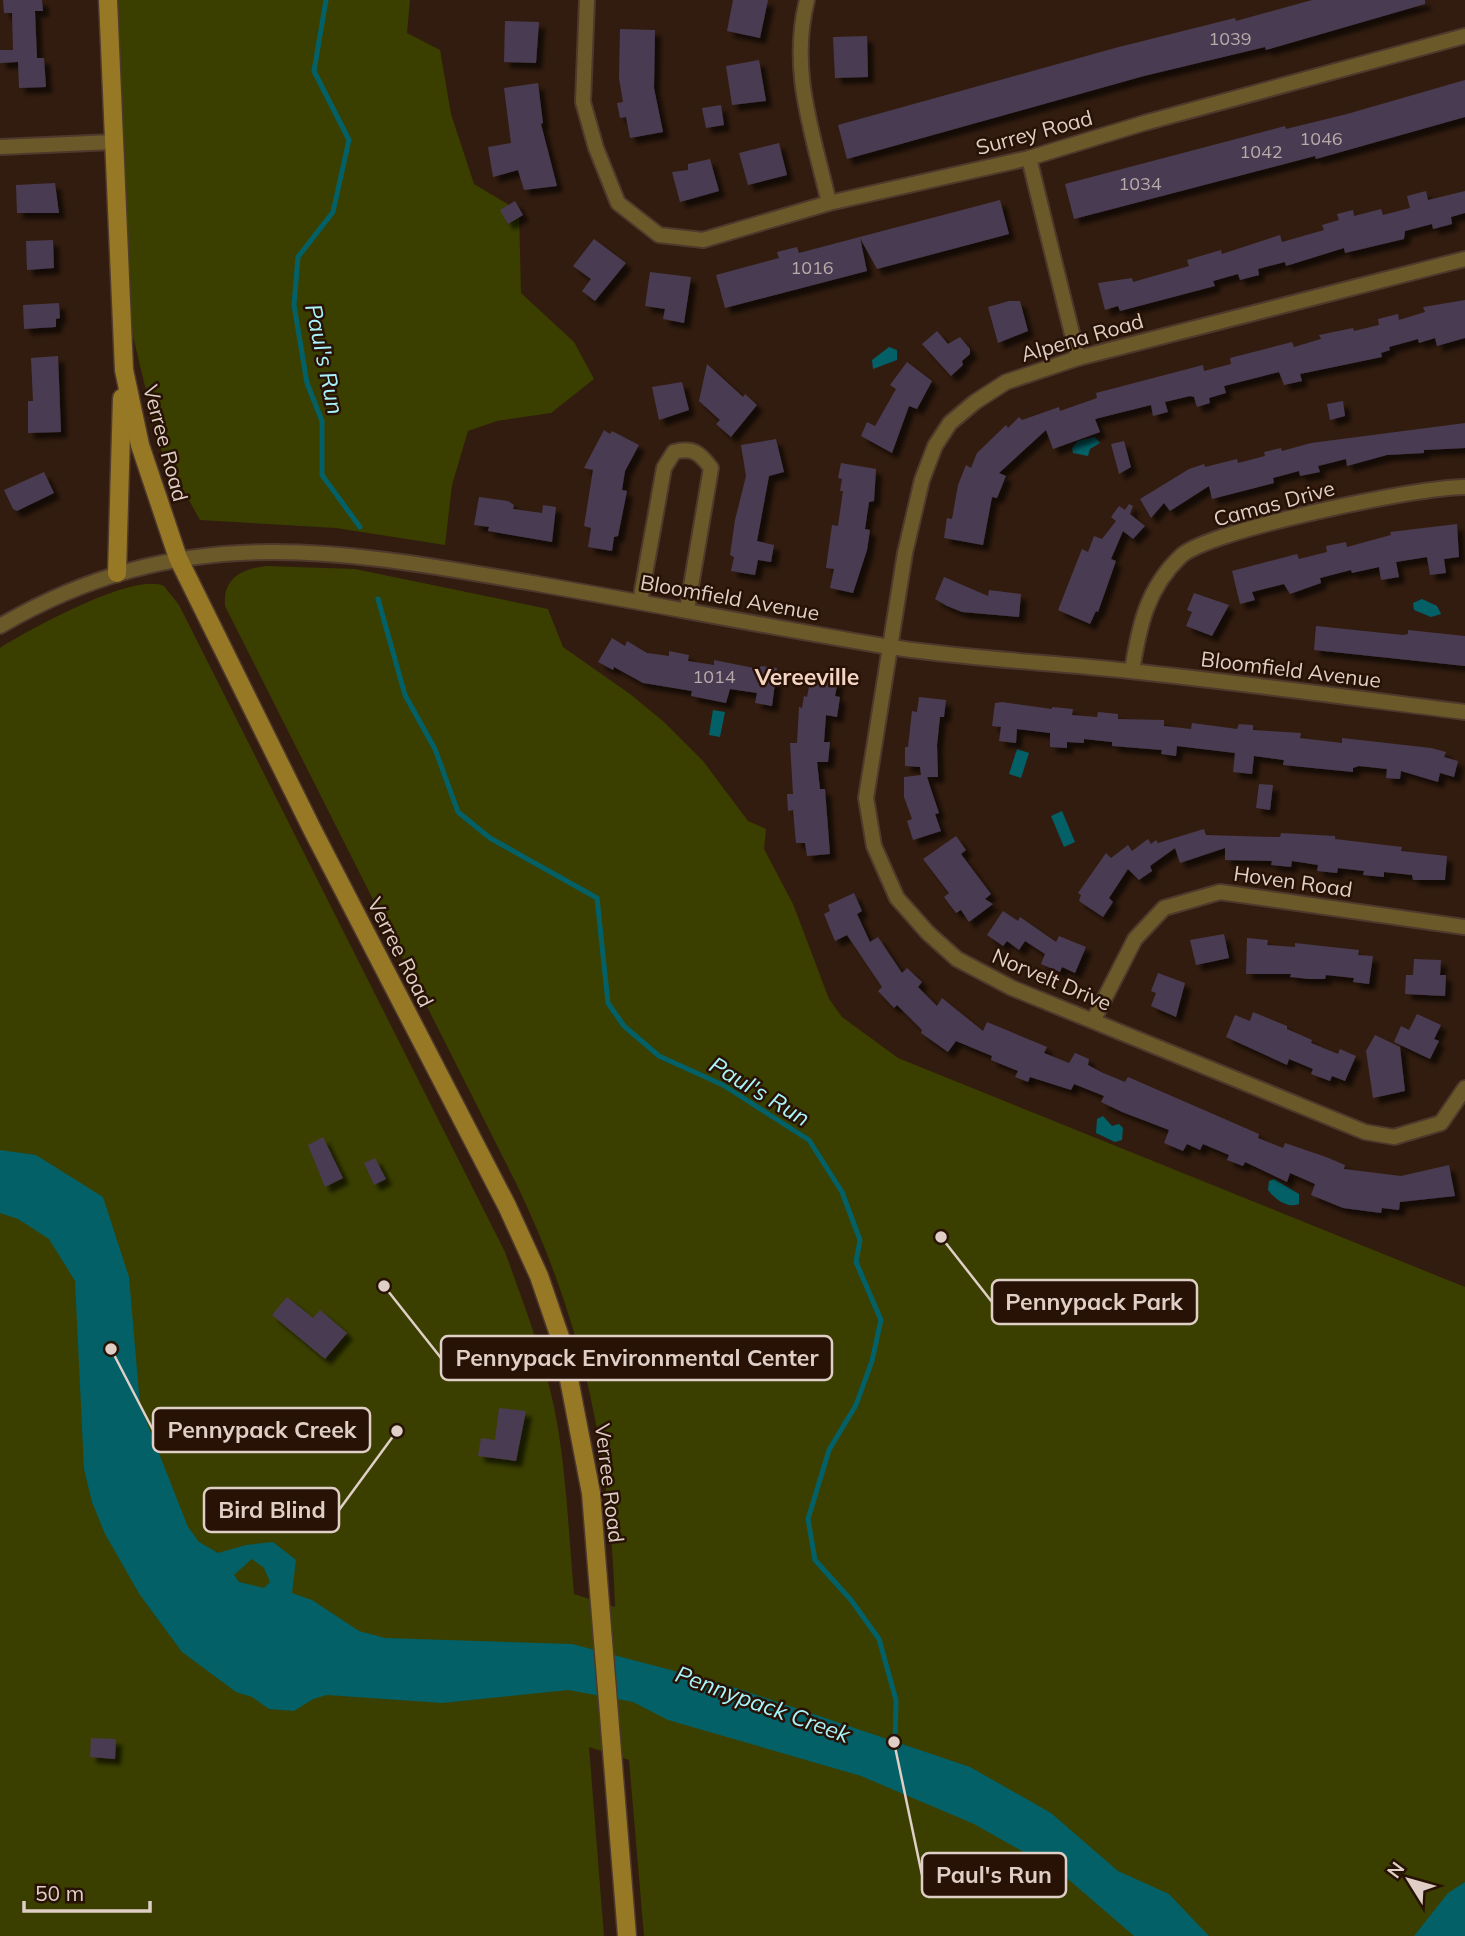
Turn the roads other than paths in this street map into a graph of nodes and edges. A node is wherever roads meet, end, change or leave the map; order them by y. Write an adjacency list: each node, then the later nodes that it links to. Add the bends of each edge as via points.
1 (108, 0): 5 (main road, Verree Road)
2 (587, 0): 8 (street, Surrey Road, via 583,102 596,149 620,205 659,235 703,240)
3 (807, 0): 8 (street, via 800,29 799,70)
4 (1465, 36): 7 (street, Surrey Road)
5 (113, 142): 6 (street); 11 (main road, Verree Road)
6 (0, 147)
7 (1029, 158): 8 (street, Surrey Road); 10 (street)
8 (829, 203)
9 (1465, 259): 10 (street, Alpena Road)
10 (1078, 358): 18 (street, Alpena Road, via 1006,382 950,423 922,480)
11 (124, 370): 13 (main road, Verree Road, via 140,445); 14 (main road)
12 (1465, 487): 19 (street, Camas Drive, via 1286,519 1224,535 1184,553 1147,601)
13 (178, 558): 14 (street, Bloomfield Avenue); 15 (street, Bloomfield Avenue, via 292,550 373,558); 24 (main road, Verree Road, via 506,1206 539,1276 562,1343 591,1493)
14 (117, 573): 17 (street, Bloomfield Avenue)
15 (640, 602): 16 (street, Bloomfield Avenue); 16 (street, via 664,468 674,452 687,449 700,454 711,468)
16 (687, 610): 18 (street, Bloomfield Avenue)
17 (0, 626)
18 (888, 647): 19 (street, Bloomfield Avenue); 22 (street, Norvelt Drive, via 866,798 874,846 897,898 957,959 1012,988)
19 (1132, 671): 20 (street, Bloomfield Avenue)
20 (1465, 712)
21 (1465, 927): 22 (street, Hoven Road, via 1220,892 1164,908 1135,939)
22 (1094, 1019): 23 (street, Norvelt Drive, via 1365,1132 1394,1138 1441,1123)
23 (1465, 1087)
24 (627, 1936)

